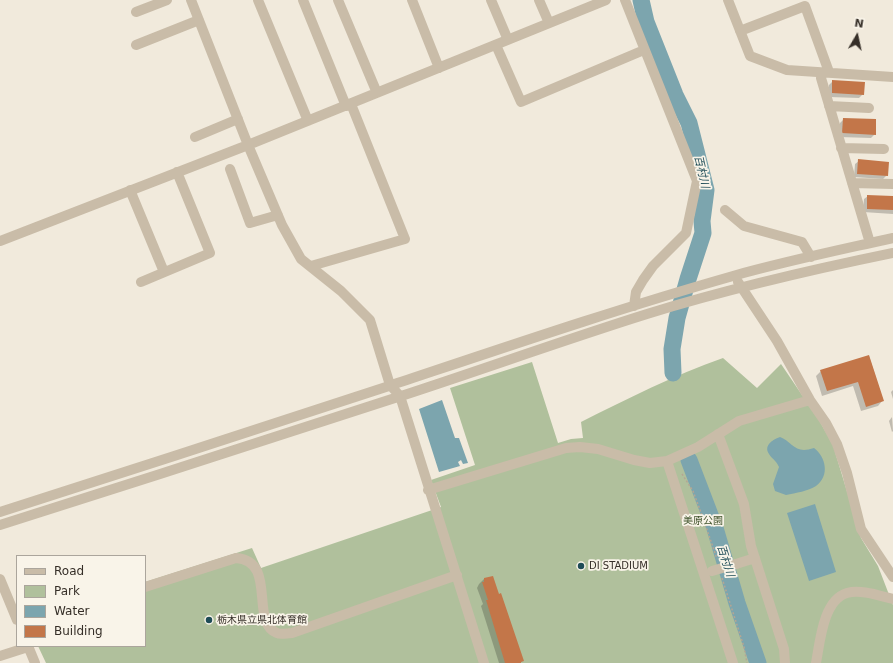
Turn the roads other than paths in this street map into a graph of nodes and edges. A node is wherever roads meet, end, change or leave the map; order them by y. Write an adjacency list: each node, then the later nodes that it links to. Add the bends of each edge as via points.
1 (166, 0): 12 (street)
2 (191, 0): 13 (street)
3 (258, 0): 28 (street)
4 (302, 0): 24 (street)
5 (338, 0): 23 (street)
6 (412, 0): 20 (street)
7 (491, 0): 16 (street)
8 (539, 0): 14 (street)
9 (606, 0): 14 (street)
10 (624, 0): 19 (street)
11 (728, 0): 15 (street)
12 (136, 12)
13 (199, 20): 17 (street); 27 (street)
14 (549, 23): 16 (street)
15 (740, 31): 21 (street, via 750,56 788,70); 21 (street, via 805,6)
16 (508, 40): 18 (street)
17 (136, 45)
18 (496, 45): 19 (street, via 521,102); 20 (street)
19 (644, 50): 50 (street, via 697,181 686,233 646,275 636,292)
20 (439, 68): 23 (street)
21 (825, 75): 22 (street); 25 (street)
22 (893, 77)
23 (377, 93): 24 (street)
24 (349, 105): 28 (street); 45 (street, via 405,239)
25 (829, 106): 26 (street); 31 (street)
26 (869, 108)
27 (238, 119): 29 (street); 30 (street)
28 (308, 121): 30 (street)
29 (196, 137)
30 (248, 145): 34 (street); 39 (street)
31 (841, 148): 32 (street); 35 (street)
32 (884, 149)
33 (230, 169): 39 (street, via 250,223)
34 (177, 172): 37 (street); 46 (street, via 210,253)
35 (852, 183): 36 (street); 42 (street)
36 (893, 184)
37 (130, 190): 41 (street); 46 (street)
38 (725, 210): 44 (street, via 744,226 802,242)
39 (278, 215): 45 (street, via 301,259)
40 (893, 238): 42 (street)
41 (0, 240)
42 (870, 243): 44 (street)
43 (893, 253): 49 (street)
44 (811, 256): 47 (street)
45 (311, 266): 51 (street, via 370,320)
46 (164, 272): 48 (street)
47 (734, 276): 49 (street); 50 (street)
48 (141, 282)
49 (742, 287): 52 (street, via 668,308); 53 (street, via 777,341)
50 (634, 306): 51 (street)
51 (390, 385): 52 (street); 57 (street)
52 (400, 396): 56 (street); 58 (street)
53 (810, 400): 54 (street, via 739,421); 62 (street, via 837,444 861,529)
54 (718, 434): 55 (street, via 698,447); 59 (street, via 744,504)
55 (667, 461): 56 (street, via 650,463 598,449 566,448); 60 (street)
56 (428, 490): 61 (street)
57 (0, 512)
58 (0, 525)
59 (755, 558): 60 (street, bridge); 74 (street, via 784,649)
60 (712, 573): 73 (street)
61 (457, 575): 64 (street, via 292,633 278,634 266,623 258,572 244,558 236,558); 72 (street)
62 (893, 577)
63 (0, 579): 65 (street)
64 (146, 587)
65 (4, 600): 67 (street)
66 (893, 600): 75 (street, via 859,592 848,592 839,597 832,603 825,620)
67 (16, 618)
68 (25, 647): 70 (street)
69 (28, 647): 71 (street)
70 (0, 656)
71 (35, 663)
72 (484, 663)
73 (734, 663)
74 (785, 663)
75 (816, 663)

